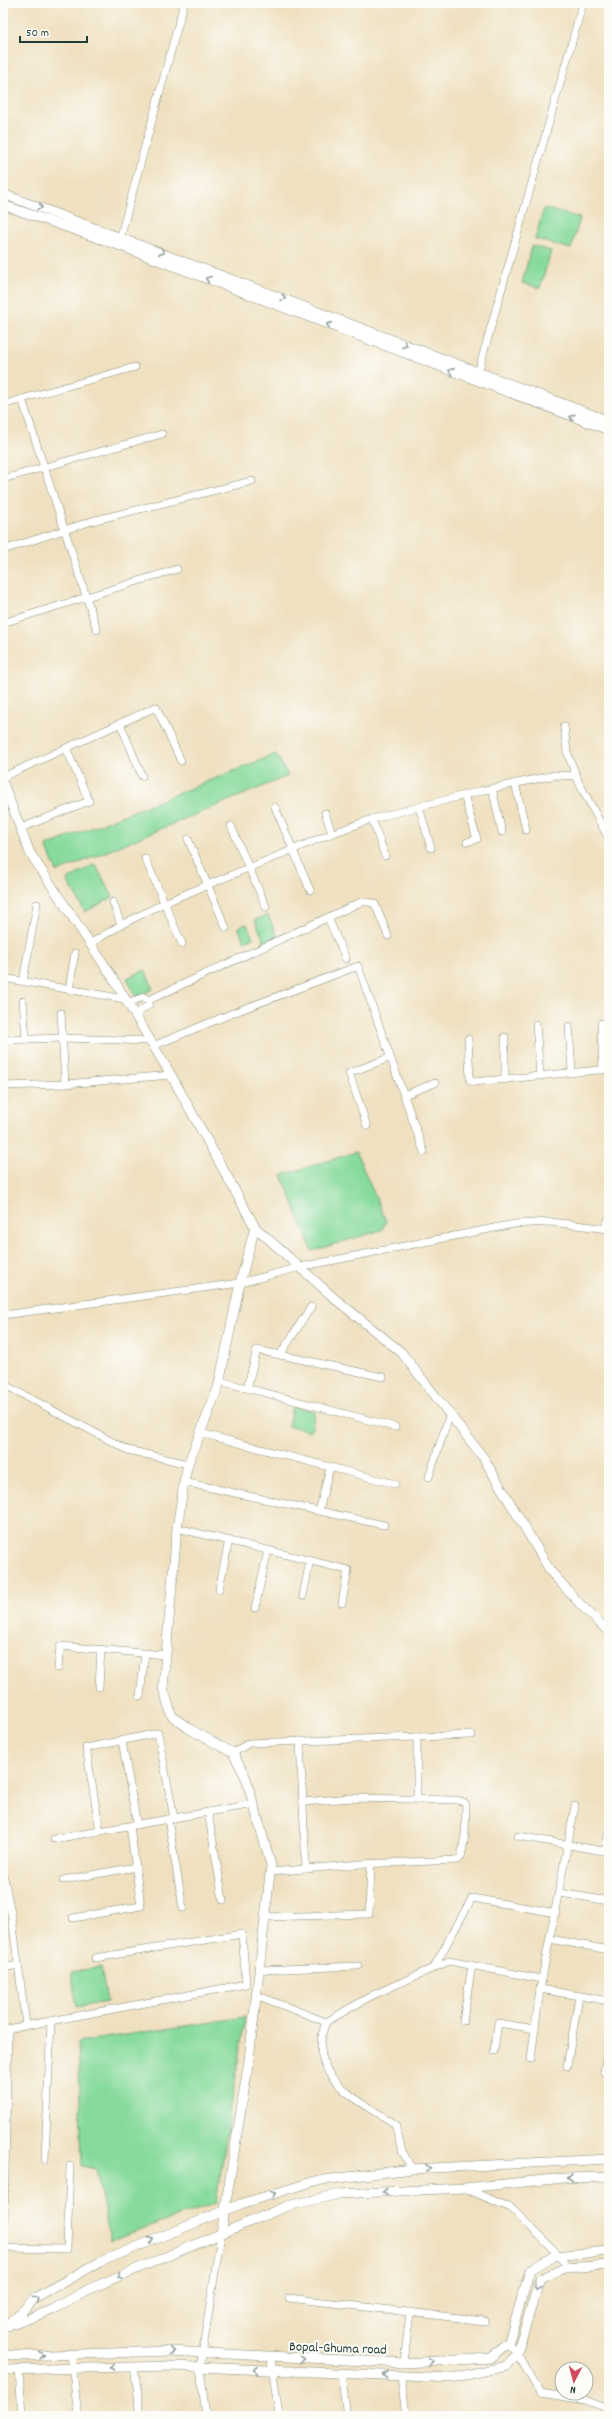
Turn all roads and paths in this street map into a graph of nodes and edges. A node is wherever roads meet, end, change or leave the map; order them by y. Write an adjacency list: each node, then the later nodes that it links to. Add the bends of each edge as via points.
1 (184, 3): 5 (street)
2 (583, 3): 7 (street)
3 (3, 194): 5 (street, one-way to 5)
4 (3, 205): 5 (street)
5 (119, 240): 7 (street)
6 (135, 367): 8 (street)
7 (477, 377): 10 (street); 11 (street, one-way to 7)
8 (22, 398): 9 (street); 13 (street)
9 (3, 405)
10 (609, 421)
11 (609, 430)
12 (162, 434): 13 (street)
13 (43, 467): 14 (street); 16 (street)
14 (3, 479)
15 (252, 481): 16 (street)
16 (64, 530): 17 (street); 19 (street)
17 (3, 550)
18 (177, 569): 19 (street)
19 (85, 598): 20 (street); 21 (street)
20 (3, 623)
21 (97, 630)
22 (120, 723): 24 (street); 25 (street, via 156,707); 26 (street)
23 (564, 726): 27 (street, via 566,752)
24 (66, 748): 28 (street); 38 (street, via 89,801)
25 (181, 761)
26 (142, 776)
27 (576, 776): 30 (street, via 555,775); 43 (street)
28 (3, 777)
29 (3, 783): 38 (street)
30 (515, 783): 31 (street); 39 (street)
31 (492, 788): 32 (street); 40 (street)
32 (464, 795): 34 (street); 44 (street, via 478,839)
33 (275, 807): 46 (street)
34 (419, 807): 36 (street); 45 (street)
35 (324, 813): 41 (street)
36 (372, 820): 41 (street); 47 (street)
37 (231, 826): 49 (street)
38 (21, 828): 60 (street, via 30,853)
39 (526, 830)
40 (502, 832)
41 (332, 833): 46 (street)
42 (188, 839): 50 (street)
43 (609, 839)
44 (467, 842)
45 (431, 848)
46 (292, 849): 49 (street); 51 (street)
47 (385, 856)
48 (145, 858): 53 (street)
49 (249, 867): 50 (street); 55 (street)
50 (207, 885): 53 (street); 58 (street)
51 (310, 890)
52 (112, 902): 57 (street)
53 (164, 902): 57 (street); 61 (street)
54 (36, 904): 65 (street)
55 (266, 907)
56 (328, 918): 59 (street, via 361,902 369,902 375,904); 63 (street); 67 (street)
57 (121, 924): 60 (street)
58 (226, 928)
59 (388, 936)
60 (91, 944): 69 (street)
61 (182, 944)
62 (75, 953): 66 (street)
63 (346, 959)
64 (3, 978): 65 (street)
65 (23, 981): 66 (street)
66 (69, 989): 69 (street)
67 (149, 1000): 69 (street, via 144,997); 71 (street, via 149,1005)
68 (23, 1001): 77 (street)
69 (126, 1001): 71 (street)
70 (61, 1013): 76 (street)
71 (134, 1015): 80 (street)
72 (601, 1023): 82 (street)
73 (536, 1024): 85 (street)
74 (569, 1026): 83 (street)
75 (505, 1037): 86 (street)
76 (62, 1038): 77 (street); 80 (street); 88 (street)
77 (26, 1039): 79 (street)
78 (468, 1039): 86 (street, via 470,1080)
79 (3, 1040)
80 (151, 1044): 81 (street, via 358,966); 84 (street)
81 (389, 1058): 90 (street); 91 (street, via 349,1073)
82 (606, 1070): 83 (street)
83 (572, 1073): 85 (street)
84 (171, 1075): 88 (street); 94 (street)
85 (540, 1076): 86 (street)
86 (505, 1080)
87 (435, 1083): 90 (street)
88 (65, 1084): 89 (street)
89 (3, 1086)
90 (404, 1095): 92 (street)
91 (367, 1126)
92 (424, 1152)
93 (609, 1218): 95 (street)
94 (255, 1227): 96 (street); 97 (street)
95 (607, 1229): 96 (street, via 529,1222)
96 (300, 1268): 97 (street); 105 (street, via 401,1352)
97 (240, 1283): 99 (street); 102 (street)
98 (311, 1307): 100 (street)
99 (3, 1315)
100 (280, 1355): 101 (street); 104 (street, via 257,1350)
101 (383, 1377)
102 (220, 1381): 104 (street); 107 (street)
103 (3, 1384): 108 (street, via 128,1450)
104 (247, 1388): 106 (street)
105 (450, 1413): 110 (street); 123 (street, via 483,1457 551,1572)
106 (395, 1427)
107 (200, 1433): 108 (street); 109 (street)
108 (188, 1464): 111 (street)
109 (330, 1467): 112 (street); 113 (street)
110 (429, 1476)
111 (184, 1482): 113 (street); 115 (street)
112 (395, 1484)
113 (319, 1511): 114 (street)
114 (384, 1525)
115 (177, 1528): 116 (street); 126 (street)
116 (229, 1540): 117 (street); 119 (street)
117 (268, 1550): 118 (street); 122 (street)
118 (310, 1560): 120 (street); 121 (street, via 348,1570)
119 (219, 1589)
120 (303, 1596)
121 (342, 1603)
122 (255, 1608)
123 (609, 1632)
124 (101, 1649): 125 (street); 127 (street, via 60,1646); 128 (street)
125 (145, 1653): 126 (street); 129 (street)
126 (166, 1655): 134 (street, via 163,1688 172,1716)
127 (58, 1668)
128 (99, 1687)
129 (140, 1696)
130 (472, 1735): 131 (street)
131 (417, 1737): 133 (street); 135 (street)
132 (122, 1741): 140 (street, via 158,1733); 141 (street); 143 (street, via 86,1748)
133 (300, 1741): 134 (street, via 249,1743); 136 (street)
134 (233, 1753): 137 (street, via 246,1778)
135 (417, 1799): 136 (street, via 351,1798); 148 (street, via 464,1802 465,1835 461,1857 458,1860)
136 (303, 1802): 150 (street)
137 (254, 1804): 139 (street); 151 (street)
138 (575, 1806): 146 (street)
139 (208, 1812): 140 (street); 155 (street)
140 (171, 1819): 141 (street); 157 (street)
141 (133, 1825): 143 (street); 149 (street)
142 (609, 1830): 147 (street)
143 (100, 1831): 145 (street)
144 (518, 1836): 146 (street)
145 (54, 1839)
146 (566, 1844): 147 (street); 154 (street)
147 (607, 1851)
148 (371, 1864): 150 (street); 159 (street, via 369,1914)
149 (136, 1868): 153 (street); 160 (street, via 141,1906)
150 (306, 1869): 151 (street)
151 (271, 1872): 159 (street)
152 (3, 1873): 164 (street)
153 (63, 1880)
154 (560, 1893): 156 (street); 158 (street)
155 (223, 1900)
156 (609, 1901)
157 (183, 1908)
158 (556, 1913): 161 (street); 167 (street, via 472,1898)
159 (265, 1917): 169 (street)
160 (72, 1918)
161 (550, 1939): 162 (street); 170 (street)
162 (609, 1950)
163 (95, 1958): 175 (street, via 242,1934 246,1984)
164 (18, 1965): 168 (street); 178 (street)
165 (472, 1965): 167 (street, via 449,1961); 170 (street); 176 (street)
166 (358, 1966): 169 (street)
167 (434, 1967): 177 (street, via 371,1996)
168 (3, 1968)
169 (259, 1970): 172 (street)
170 (542, 1979): 171 (street)
171 (540, 1989): 173 (street); 180 (street)
172 (256, 1995): 177 (street); 192 (street, via 249,2060)
173 (578, 1996): 174 (street); 184 (street)
174 (609, 2001)
175 (51, 2021): 178 (street); 186 (street)
176 (464, 2021)
177 (326, 2022): 189 (street, via 321,2033 322,2057 332,2080 349,2097 395,2124 402,2151)
178 (26, 2025): 179 (street)
179 (5, 2029): 194 (street)
180 (535, 2029): 182 (street, via 498,2023); 183 (street)
181 (609, 2038): 185 (street)
182 (494, 2051)
183 (531, 2059)
184 (567, 2066)
185 (604, 2072)
186 (45, 2159)
187 (609, 2159): 189 (street, one-way to 187)
188 (70, 2166): 194 (street, via 67,2249)
189 (412, 2169): 192 (street, one-way to 189, via 315,2181)
190 (609, 2177): 191 (street, one-way to 191, via 564,2178)
191 (464, 2188): 193 (street, one-way to 193, via 339,2194 287,2206 229,2228); 196 (street, via 511,2208)
192 (225, 2210): 193 (street); 203 (street, one-way to 192, via 36,2297 100,2262)
193 (221, 2234): 203 (street, one-way to 203, via 89,2289 52,2310); 205 (street)
194 (4, 2248): 199 (street)
195 (609, 2251): 196 (street, Bopal-Ghuma road)
196 (559, 2255): 198 (street); 204 (street, Bopal-Ghuma road, via 530,2270 509,2341)
197 (609, 2265): 198 (street)
198 (568, 2268): 206 (street, one-way to 206, via 540,2279)
199 (3, 2271)
200 (289, 2298): 201 (street)
201 (410, 2312): 202 (street); 210 (street)
202 (485, 2321)
203 (6, 2328)
204 (506, 2343): 206 (street); 210 (street, Bopal-Ghuma road, one-way to 204, via 491,2358)
205 (202, 2352): 208 (street, Bopal-Ghuma road, one-way to 205); 209 (street, Bopal-Ghuma road); 214 (street)
206 (517, 2353): 218 (street, via 508,2366 452,2378); 219 (street, via 540,2393 585,2400)
207 (3, 2354): 208 (street, Bopal-Ghuma road, one-way to 208)
208 (71, 2354): 213 (street)
209 (270, 2358): 210 (street, Bopal-Ghuma road, one-way to 210); 216 (street)
210 (404, 2363)
211 (134, 2367): 213 (street, one-way to 213); 214 (street); 222 (street)
212 (19, 2368): 213 (street); 215 (street); 220 (street)
213 (72, 2368): 221 (street)
214 (200, 2368): 216 (street, one-way to 214); 223 (street)
215 (3, 2370)
216 (271, 2370): 217 (street); 224 (street)
217 (342, 2373): 218 (street, one-way to 217); 225 (street)
218 (401, 2376): 226 (street)
219 (609, 2409)
220 (22, 2416)
221 (78, 2416)
222 (141, 2416)
223 (206, 2416)
224 (279, 2416)
225 (347, 2416)
226 (406, 2416)

